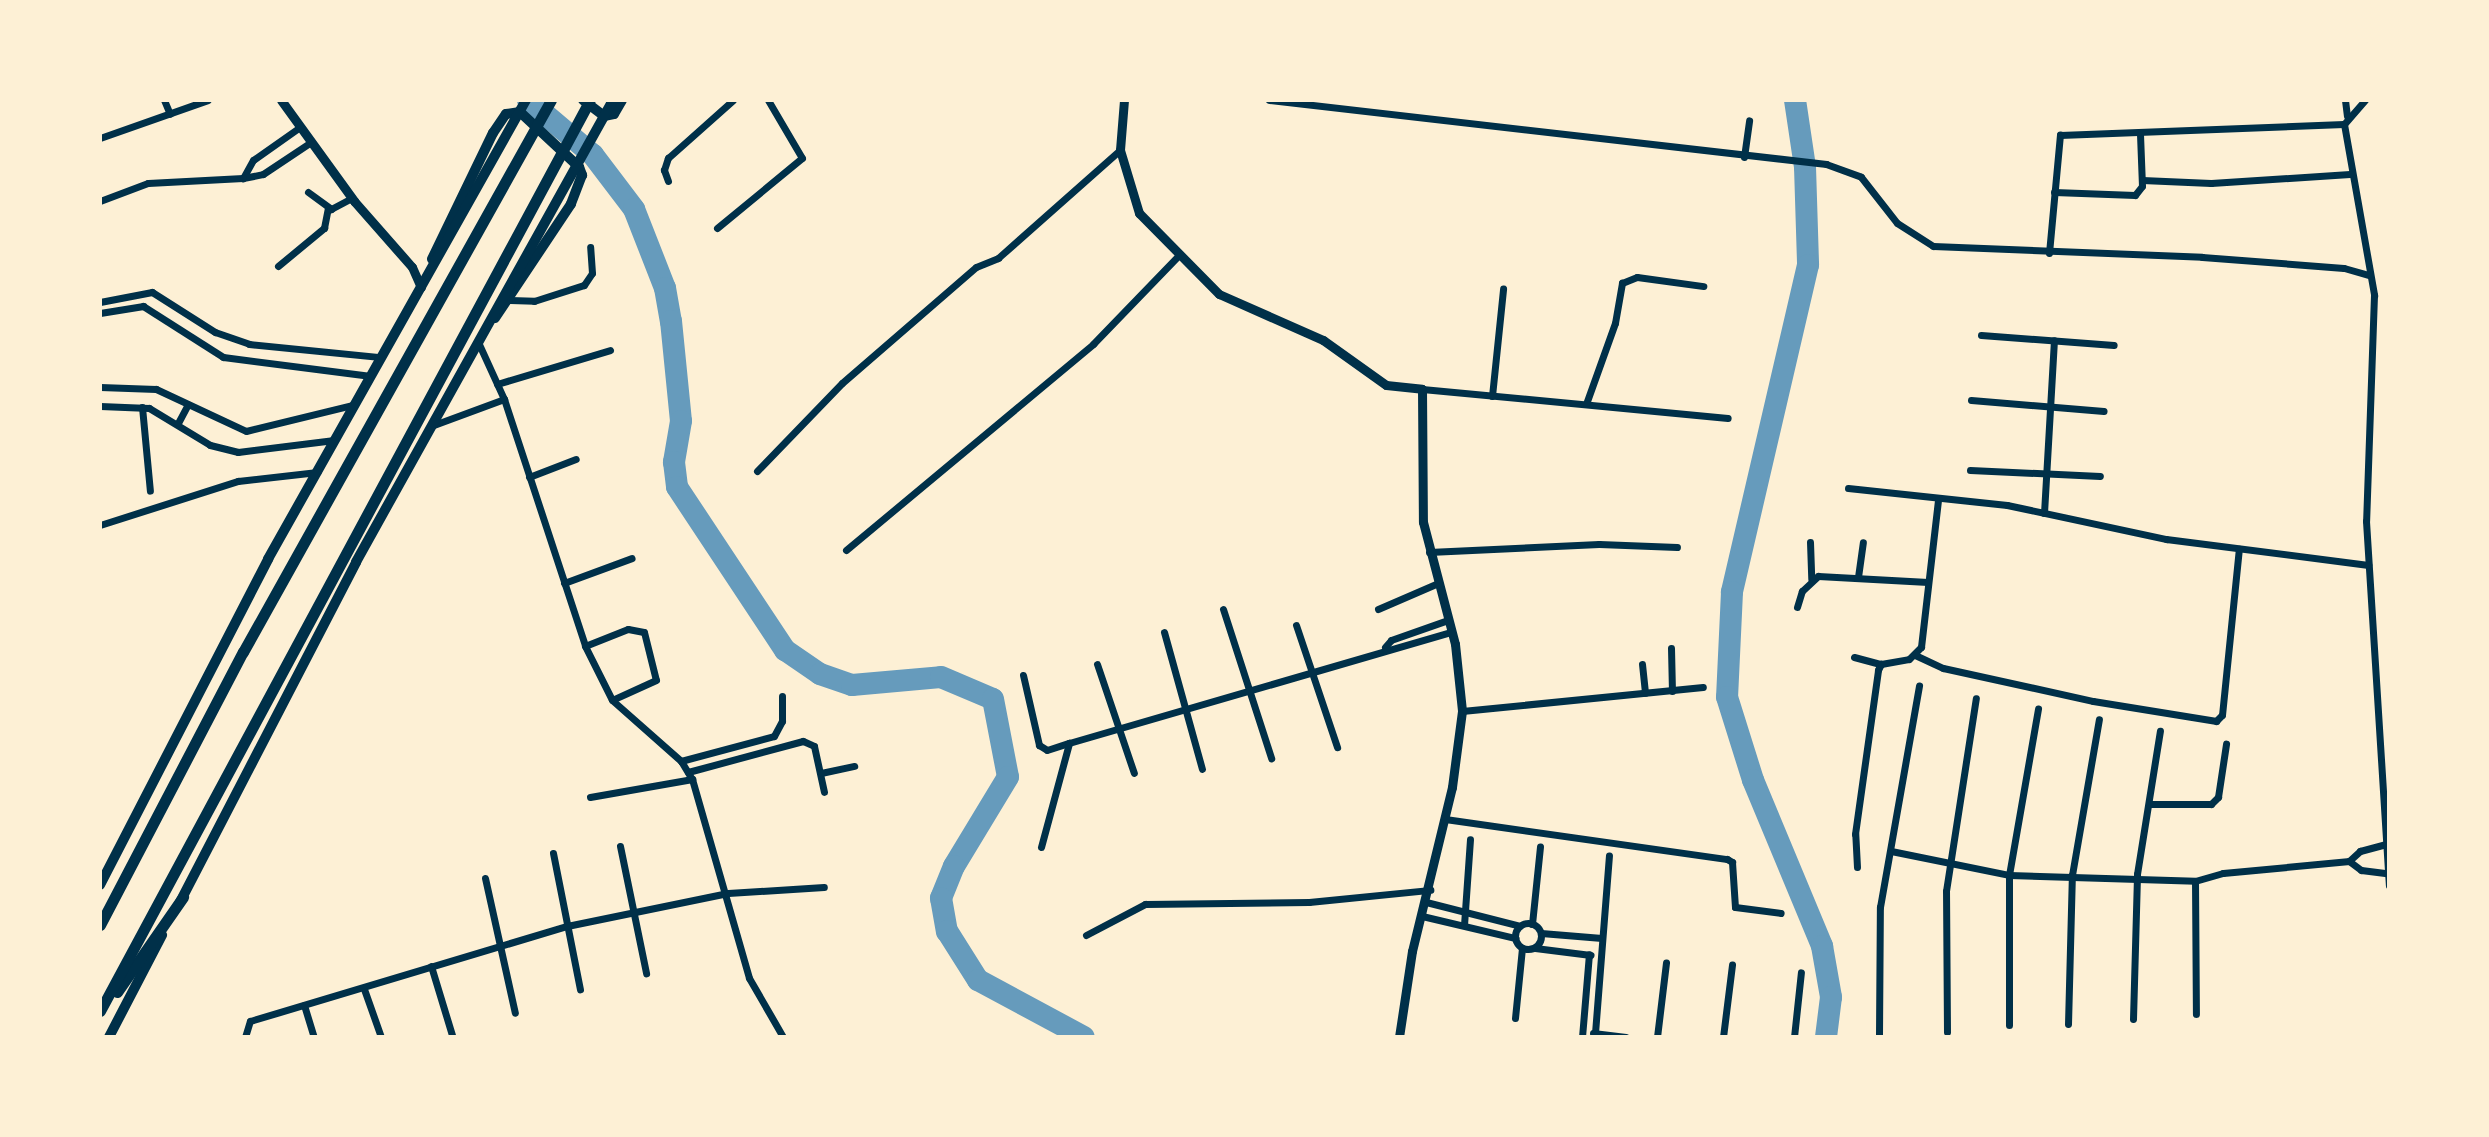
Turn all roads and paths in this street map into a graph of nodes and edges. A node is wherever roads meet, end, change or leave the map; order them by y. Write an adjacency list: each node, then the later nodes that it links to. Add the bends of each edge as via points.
1 (164, 100): 16 (street)
2 (208, 100): 16 (street)
3 (281, 100): 19 (street)
4 (526, 100): 39 (main road)
5 (551, 100): 176 (main road, via 243,652)
6 (583, 100): 9 (main road, via 604,116 614,114)
7 (590, 100): 197 (main road)
8 (613, 100): 50 (main road)
9 (622, 100)
10 (733, 100): 28 (street, via 668,158)
11 (768, 100): 34 (street, via 802,158)
12 (1124, 100): 23 (street)
13 (1269, 100): 24 (street)
14 (2345, 100): 18 (street)
15 (2365, 100): 18 (street)
16 (170, 114): 21 (street)
17 (1749, 120): 24 (street)
18 (2346, 120): 20 (street); 25 (street)
19 (300, 127): 22 (street); 26 (street, via 253,160)
20 (2140, 133): 27 (street); 30 (street, via 2060,135)
21 (100, 138)
22 (311, 142): 26 (street, via 263,174); 31 (street)
23 (1120, 150): 37 (street, via 1139,213); 79 (street, via 998,258 976,267 842,383)
24 (1744, 157): 36 (street, via 1826,164 1861,177 1897,223 1933,246)
25 (2350, 174): 27 (street, via 2211,183); 40 (street)
26 (243, 178): 32 (street, via 148,183)
27 (2142, 180): 30 (street, via 2135,195)
28 (668, 181)
29 (308, 192): 33 (street)
30 (2054, 192): 36 (street)
31 (352, 198): 33 (street); 42 (street, via 412,267)
32 (100, 201)
33 (328, 208): 38 (street, via 324,228)
34 (717, 228)
35 (590, 247): 45 (street, via 592,273 584,285 534,301)
36 (2049, 253): 40 (street, via 2202,257 2344,268)
37 (1179, 255): 60 (street, via 1227,300 1323,340 1386,385); 93 (street, via 1093,344)
38 (278, 266)
39 (430, 270): 42 (main road); 45 (main road, via 435,245 493,133 506,114 520,112 582,175 571,204)
40 (2369, 275): 96 (street, via 2374,295 2365,481)
41 (1703, 286): 65 (street, via 1637,277 1622,283 1615,323)
42 (421, 287): 55 (main road)
43 (1503, 289): 61 (street)
44 (110, 299): 46 (street); 47 (street); 53 (street, via 152,292 215,332)
45 (510, 300): 50 (main road)
46 (100, 302)
47 (113, 310): 48 (street); 56 (street, via 143,306 223,357)
48 (100, 313)
49 (1981, 335): 51 (street)
50 (479, 337): 58 (street); 74 (main road)
51 (2054, 340): 52 (street); 69 (street)
52 (2114, 345)
53 (266, 346): 55 (street); 56 (street)
54 (610, 350): 58 (street)
55 (380, 357): 57 (main road)
56 (264, 365): 57 (street)
57 (371, 376): 66 (main road)
58 (497, 384): 62 (street)
59 (100, 387): 64 (street, via 156,389)
60 (1422, 389): 61 (street); 94 (street)
61 (1492, 396): 65 (street)
62 (504, 399): 74 (street); 83 (street)
63 (1971, 400): 69 (street)
64 (188, 404): 72 (street); 73 (street, via 246,431)
65 (1586, 404): 71 (street)
66 (353, 405): 73 (street); 75 (main road)
67 (100, 406): 68 (street)
68 (142, 407): 72 (street); 85 (street)
69 (2049, 407): 70 (street); 81 (street)
70 (2104, 411)
71 (1728, 418)
72 (178, 423): 76 (street, via 222,449 256,452)
73 (282, 425): 76 (street)
74 (430, 426): 169 (main road)
75 (334, 440): 76 (street); 80 (main road)
76 (283, 445)
77 (576, 459): 83 (street)
78 (1970, 470): 81 (street)
79 (757, 471)
80 (317, 472): 88 (street, via 238,481); 164 (main road)
81 (2046, 473): 82 (street); 87 (street)
82 (2100, 476)
83 (529, 477): 100 (street)
84 (1848, 488): 86 (street)
85 (150, 491)
86 (1938, 499): 87 (street); 99 (street)
87 (2044, 513): 92 (street)
88 (100, 525)
89 (1810, 542): 98 (street)
90 (1863, 542): 97 (street)
91 (1677, 547): 94 (street, via 1599,544)
92 (2239, 549): 96 (street); 112 (street, via 2222,715 2216,721 2093,701 1943,668)
93 (846, 550)
94 (1427, 553): 101 (street)
95 (632, 558): 100 (street)
96 (2368, 565): 148 (street)
97 (1858, 577): 98 (street); 99 (street)
98 (1811, 579): 102 (street)
99 (1928, 582): 112 (street, via 1921,647)
100 (564, 583): 109 (street)
101 (1436, 584): 104 (street); 105 (street)
102 (1797, 607)
103 (1223, 609): 121 (street)
104 (1378, 609)
105 (1448, 620): 108 (street); 110 (street)
106 (1296, 625): 117 (street)
107 (1164, 632): 128 (street)
108 (1451, 632): 110 (street); 129 (street)
109 (585, 646): 126 (street); 126 (street, via 628,629 644,632 656,680)
110 (1385, 647): 117 (street)
111 (1671, 648): 122 (street)
112 (1915, 655): 116 (street)
113 (1854, 657): 116 (street)
114 (1097, 664): 131 (street)
115 (1642, 664): 123 (street)
116 (1881, 664): 157 (street, via 1855,834)
117 (1312, 673): 121 (street); 135 (street)
118 (1023, 675): 133 (street, via 1039,745 1047,750)
119 (1919, 685): 152 (street)
120 (1703, 687): 122 (street)
121 (1250, 691): 128 (street); 136 (street)
122 (1672, 691): 123 (street)
123 (1645, 693): 129 (street)
124 (782, 696): 137 (street, via 782,721 774,736)
125 (1976, 698): 156 (street)
126 (612, 700): 137 (street)
127 (2038, 708): 159 (street)
128 (1186, 711): 131 (street); 139 (street)
129 (1462, 711): 146 (street)
130 (2099, 719): 160 (street)
131 (1121, 731): 133 (street); 141 (street)
132 (2160, 731): 145 (street)
133 (1069, 743): 151 (street)
134 (2226, 744): 145 (street, via 2218,797 2211,804)
135 (1337, 747)
136 (1271, 758)
137 (681, 761): 142 (street)
138 (854, 766): 140 (street)
139 (1202, 769)
140 (821, 773): 142 (street, via 814,746 803,741); 143 (street)
141 (1134, 773)
142 (690, 776): 144 (street); 168 (street)
143 (824, 792)
144 (590, 797)
145 (2149, 804): 162 (street)
146 (1445, 819): 167 (street); 173 (street, via 1727,859 1732,862 1735,907 1747,913)
147 (1470, 839): 171 (street)
148 (2387, 843): 155 (street, via 2360,851); 158 (street)
149 (620, 846): 172 (street)
150 (1540, 846): 175 (street)
151 (1041, 847)
152 (1891, 851): 156 (street); 208 (street, via 1880,907)
153 (553, 853): 178 (street)
154 (1609, 856): 183 (street)
155 (2349, 861): 158 (street, via 2361,870); 163 (street, via 2223,873)
156 (1951, 865): 159 (street); 204 (street, via 1946,891)
157 (1857, 867)
158 (2387, 873): 165 (street)
159 (2009, 875): 160 (street); 203 (street)
160 (2072, 875): 162 (street); 202 (street)
161 (485, 878): 184 (street)
162 (2137, 880): 163 (street); 201 (street)
163 (2195, 881): 199 (street)
164 (100, 885)
165 (2389, 885)
166 (824, 887): 168 (street)
167 (1430, 890): 170 (street); 181 (street, via 1309,902 1145,904)
168 (728, 893): 172 (street); 213 (street, via 749,978)
169 (183, 897): 197 (main road); 209 (main road)
170 (1426, 902): 171 (street); 174 (street)
171 (1465, 912): 177 (street); 179 (street)
172 (633, 913): 178 (street); 193 (street)
173 (1781, 913)
174 (1422, 916): 177 (street); 214 (street)
175 (1532, 924): 179 (street); 180 (street)
176 (100, 925)
177 (1464, 925): 182 (street)
178 (567, 926): 184 (street); 195 (street)
179 (1520, 926): 182 (street)
180 (1541, 933): 183 (street); 186 (street)
181 (1086, 935)
182 (1515, 938): 185 (street)
183 (1602, 938): 188 (street)
184 (503, 947): 191 (street); 198 (street)
185 (1522, 948): 186 (street); 200 (street)
186 (1534, 948): 187 (street)
187 (1589, 954): 188 (street); 206 (street)
188 (1601, 956): 205 (street)
189 (1666, 963): 216 (street)
190 (1732, 965): 217 (street)
191 (431, 966): 194 (street); 207 (street)
192 (1801, 972): 218 (street)
193 (646, 973)
194 (364, 989): 196 (street); 212 (street)
195 (580, 989)
196 (304, 1005): 210 (street, via 250,1021); 211 (street)
197 (100, 1013)
198 (515, 1013)
199 (2196, 1014)
200 (1515, 1018)
201 (2133, 1019)
202 (2068, 1024)
203 (2009, 1025)
204 (1947, 1032)
205 (1595, 1033): 206 (street); 215 (street)
206 (1583, 1034)
207 (452, 1035)
208 (1879, 1035)
209 (109, 1037)
210 (245, 1037)
211 (314, 1037)
212 (381, 1037)
213 (783, 1037)
214 (1399, 1037)
215 (1626, 1037)
216 (1657, 1037)
217 (1723, 1037)
218 (1794, 1037)

